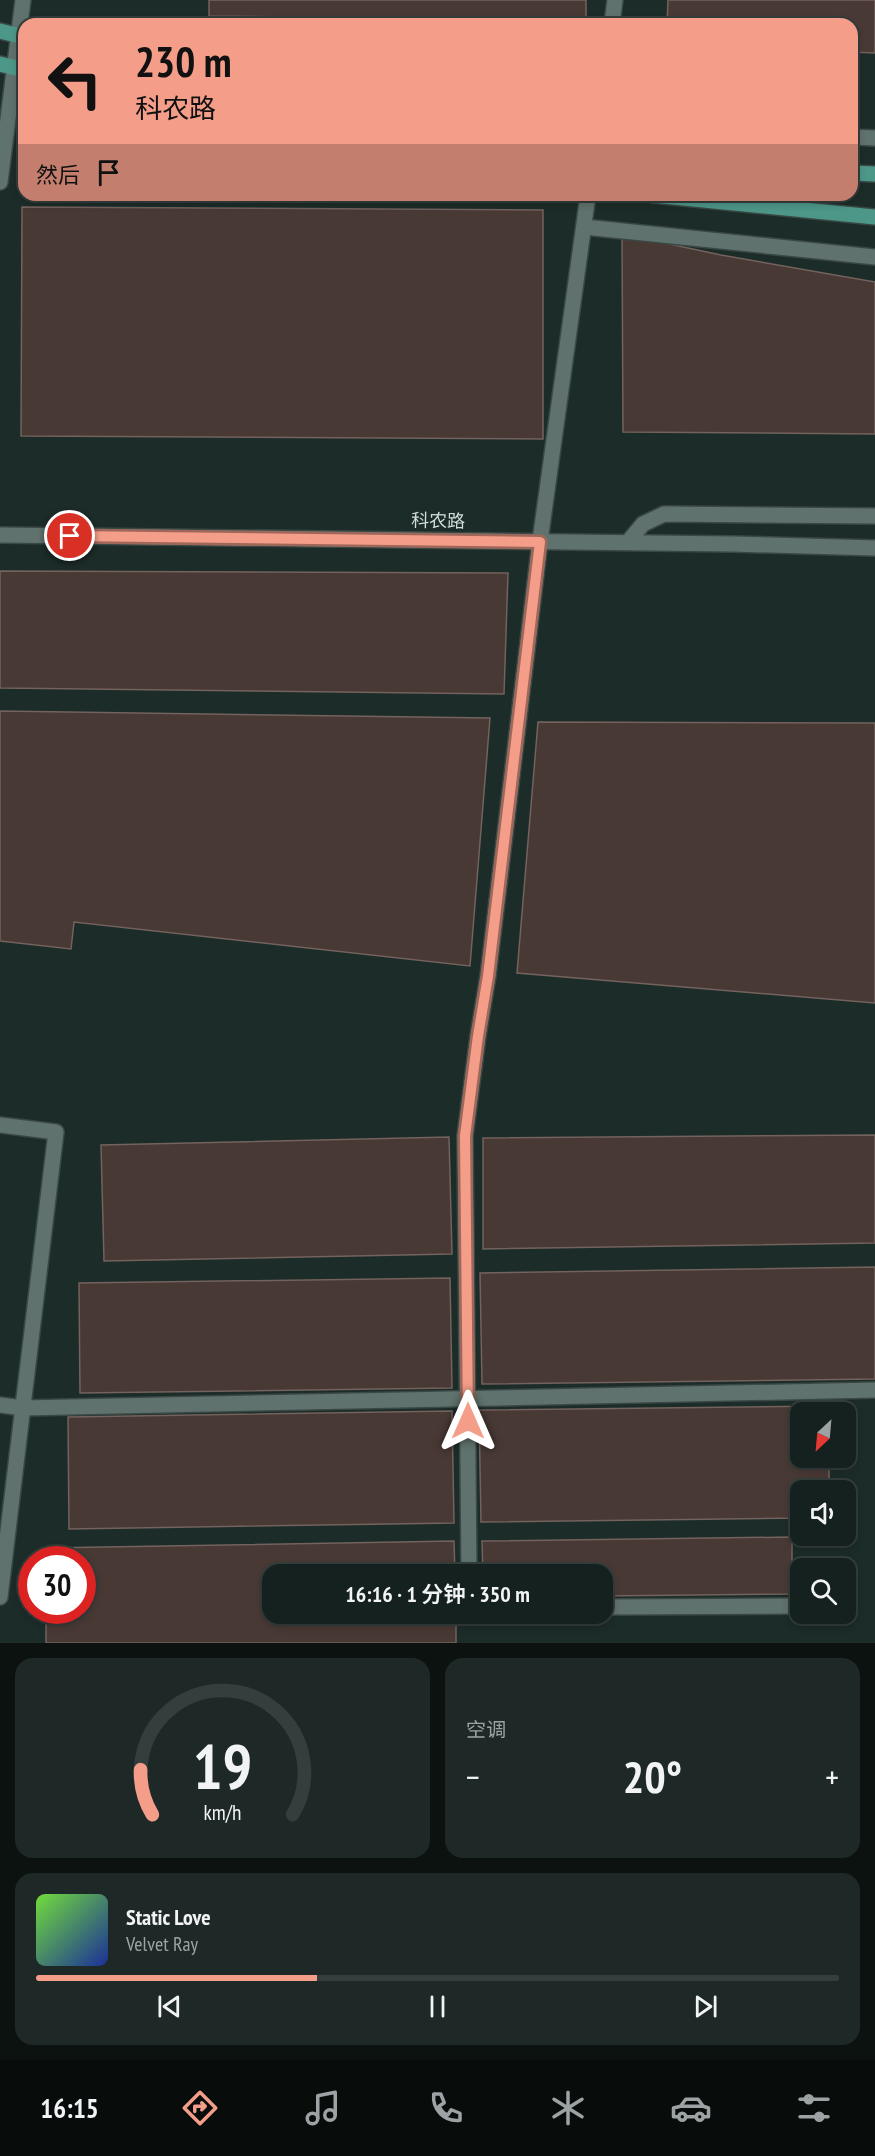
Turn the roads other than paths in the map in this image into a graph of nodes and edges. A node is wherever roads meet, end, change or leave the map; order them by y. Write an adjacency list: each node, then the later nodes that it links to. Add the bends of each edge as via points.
1 (23, 0): 3 (street)
2 (615, 0): 4 (street)
3 (22, 18)
4 (613, 18)
5 (0, 31): 6 (main road)
6 (18, 36)
7 (18, 49): 8 (street)
8 (13, 68): 13 (street)
9 (858, 137): 10 (street)
10 (875, 138)
11 (858, 173): 12 (main road)
12 (875, 174)
13 (0, 182)
14 (587, 201): 17 (street)
15 (714, 201): 16 (main road)
16 (875, 217)
17 (584, 227): 18 (street); 21 (street)
18 (875, 257)
19 (875, 516): 22 (street, via 664,514 643,524)
20 (0, 535): 21 (street, 科农路)
21 (540, 542): 22 (street, 科农路); 26 (street, via 490,964 465,1136)
22 (628, 542): 23 (street, 科农路)
23 (875, 548)
24 (0, 1125): 28 (street, via 56,1132)
25 (875, 1390): 26 (street)
26 (467, 1399): 28 (street); 29 (street)
27 (0, 1405): 28 (street)
28 (23, 1408): 30 (street)
29 (469, 1564)
30 (0, 1597)
31 (790, 1606): 32 (street)
32 (613, 1607)

